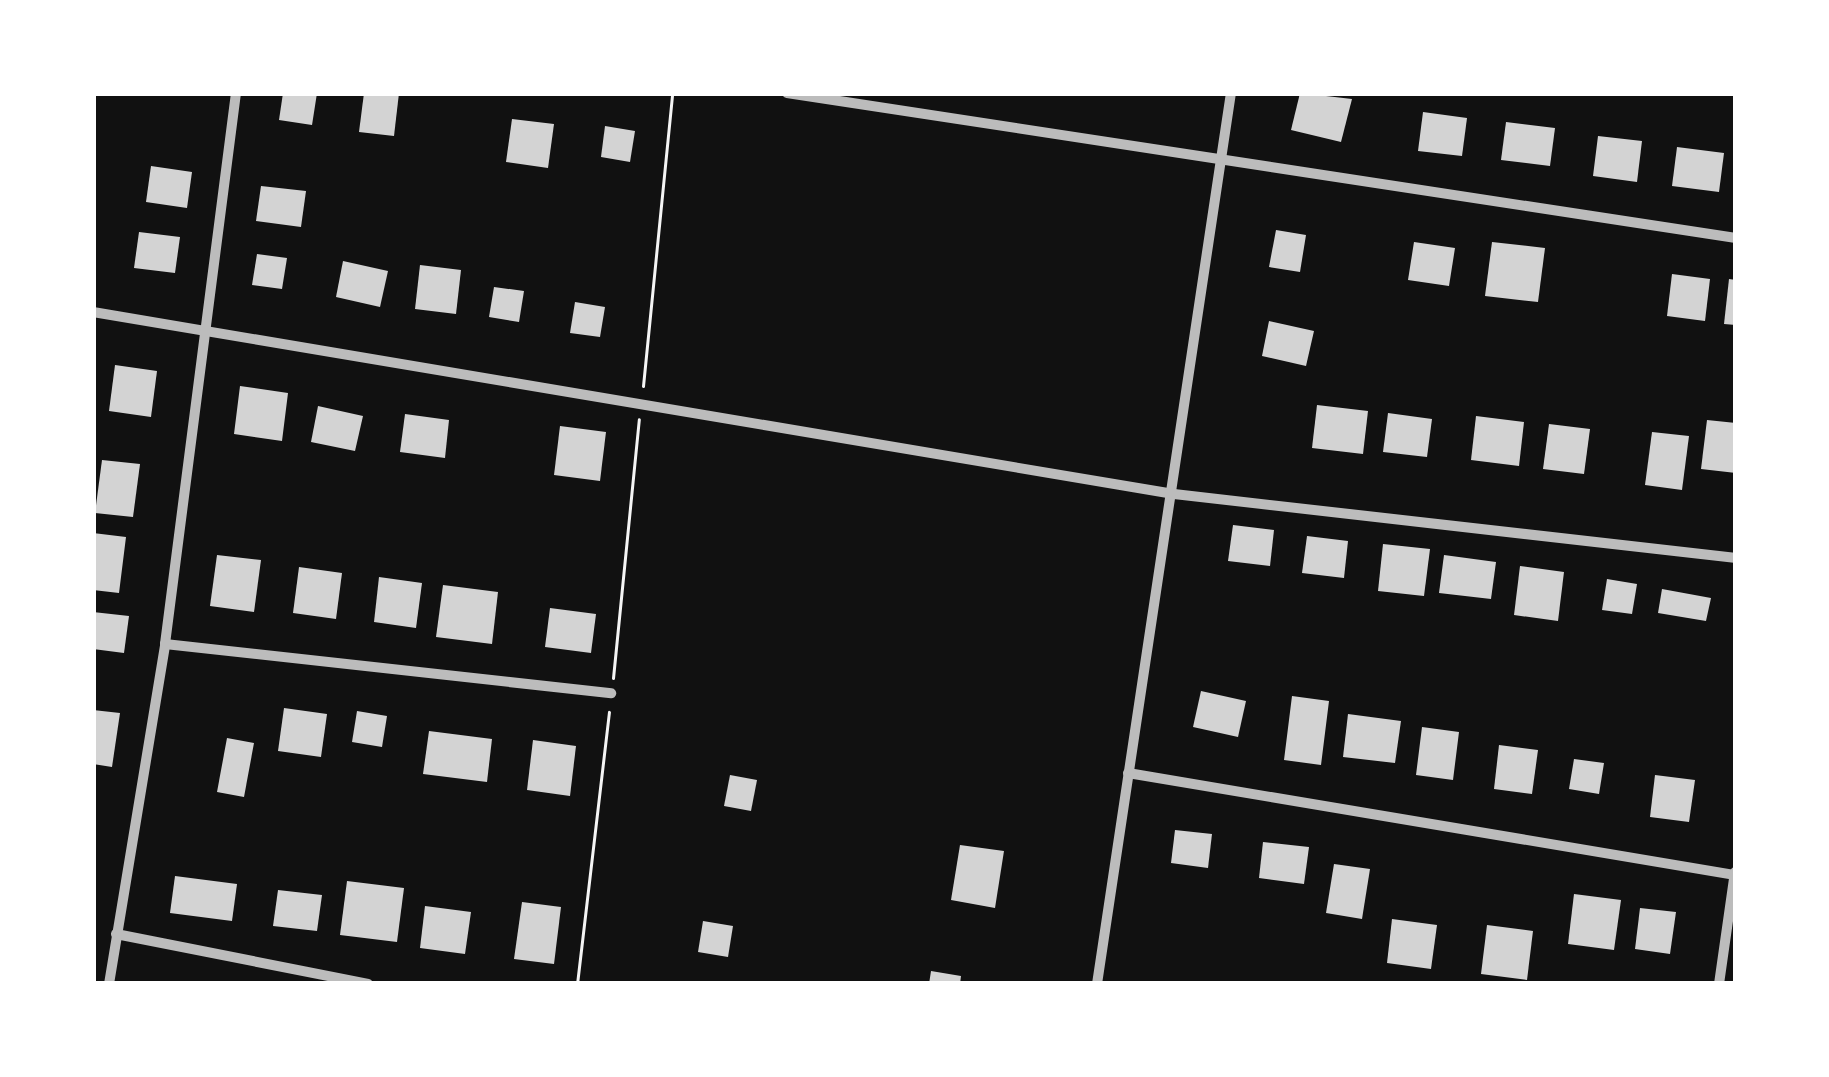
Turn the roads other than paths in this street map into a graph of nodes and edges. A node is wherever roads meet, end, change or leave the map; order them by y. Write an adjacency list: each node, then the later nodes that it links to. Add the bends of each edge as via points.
1 (236, 93): 7 (street)
2 (787, 93): 4 (street)
3 (1231, 93): 4 (street)
4 (1222, 156): 5 (street); 8 (street)
5 (1736, 238)
6 (93, 312): 7 (street)
7 (203, 333): 8 (street); 10 (street)
8 (1174, 494): 9 (street); 12 (street)
9 (1736, 558)
10 (165, 644): 11 (street); 14 (street)
11 (611, 693)
12 (1128, 773): 13 (street); 17 (street)
13 (1736, 872): 18 (street)
14 (116, 934): 15 (street); 16 (street)
15 (109, 984)
16 (368, 984)
17 (1097, 984)
18 (1719, 984)

